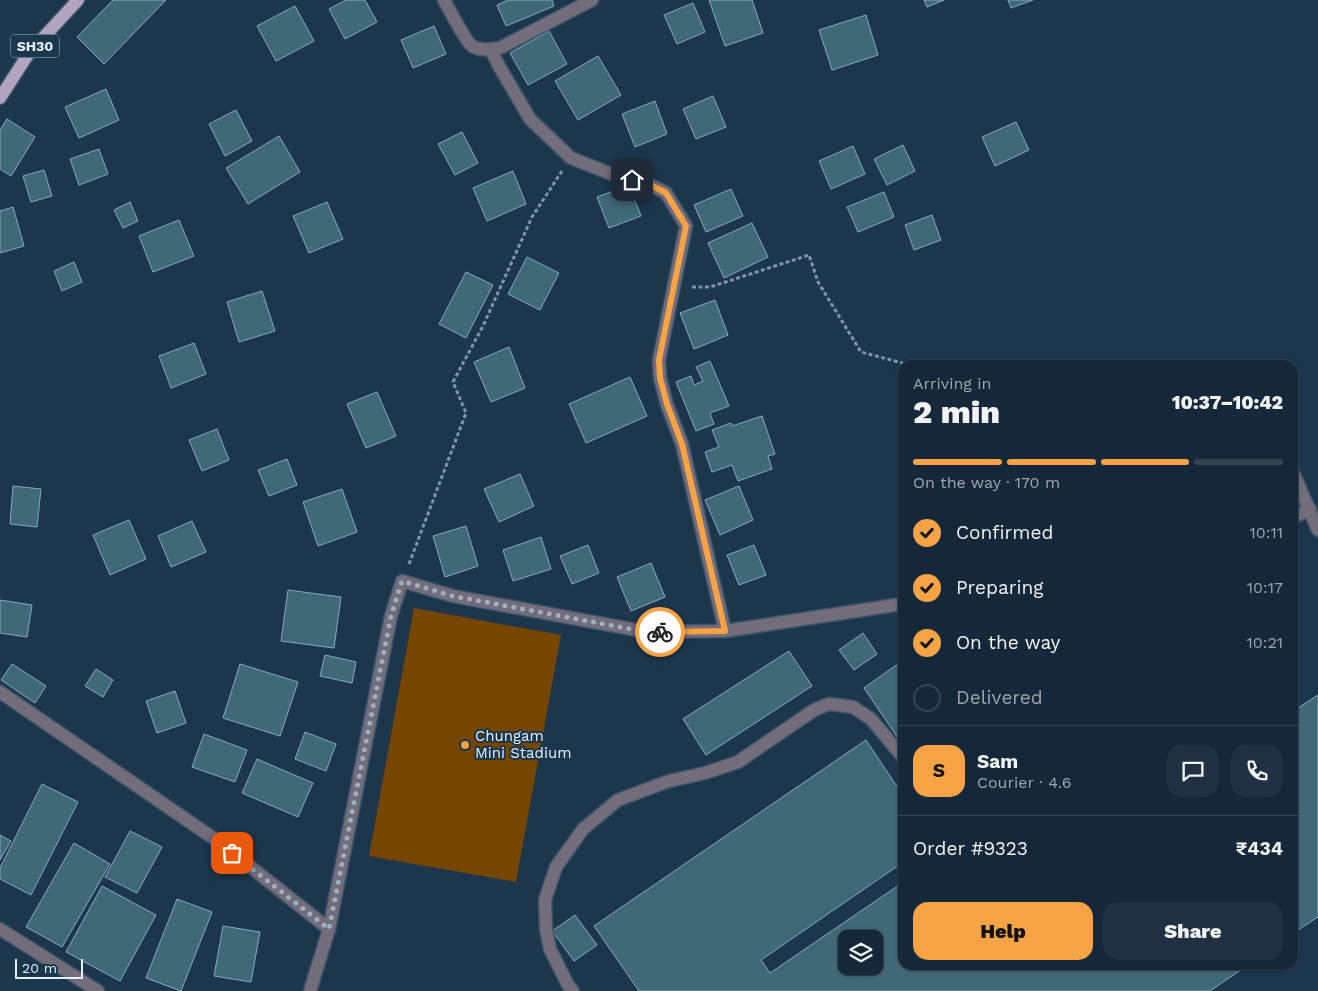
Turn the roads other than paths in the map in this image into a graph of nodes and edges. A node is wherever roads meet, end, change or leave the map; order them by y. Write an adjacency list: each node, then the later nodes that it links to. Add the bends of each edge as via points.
1 (78, 0): 5 (main road, SH30, via 29,52)
2 (444, 0): 4 (street, via 470,45)
3 (592, 0): 4 (street)
4 (491, 50): 11 (street, via 530,119 571,158 619,177 645,182 666,193 686,226 659,360 660,378 682,444)
5 (0, 98)
6 (1298, 483): 7 (street)
7 (1310, 509): 8 (street); 9 (street)
8 (1298, 515)
9 (1318, 530)
10 (898, 605): 11 (street)
11 (725, 631): 15 (street, via 647,632 453,596 402,581 391,616)
12 (0, 692): 15 (street, via 218,842)
13 (898, 751): 18 (street, via 871,719 853,707 828,704 814,710 738,762 669,781 618,800 583,829 556,867 545,900 550,949)
14 (0, 929): 16 (street)
15 (329, 929): 17 (street)
16 (98, 991)
17 (310, 991)
18 (573, 991)

